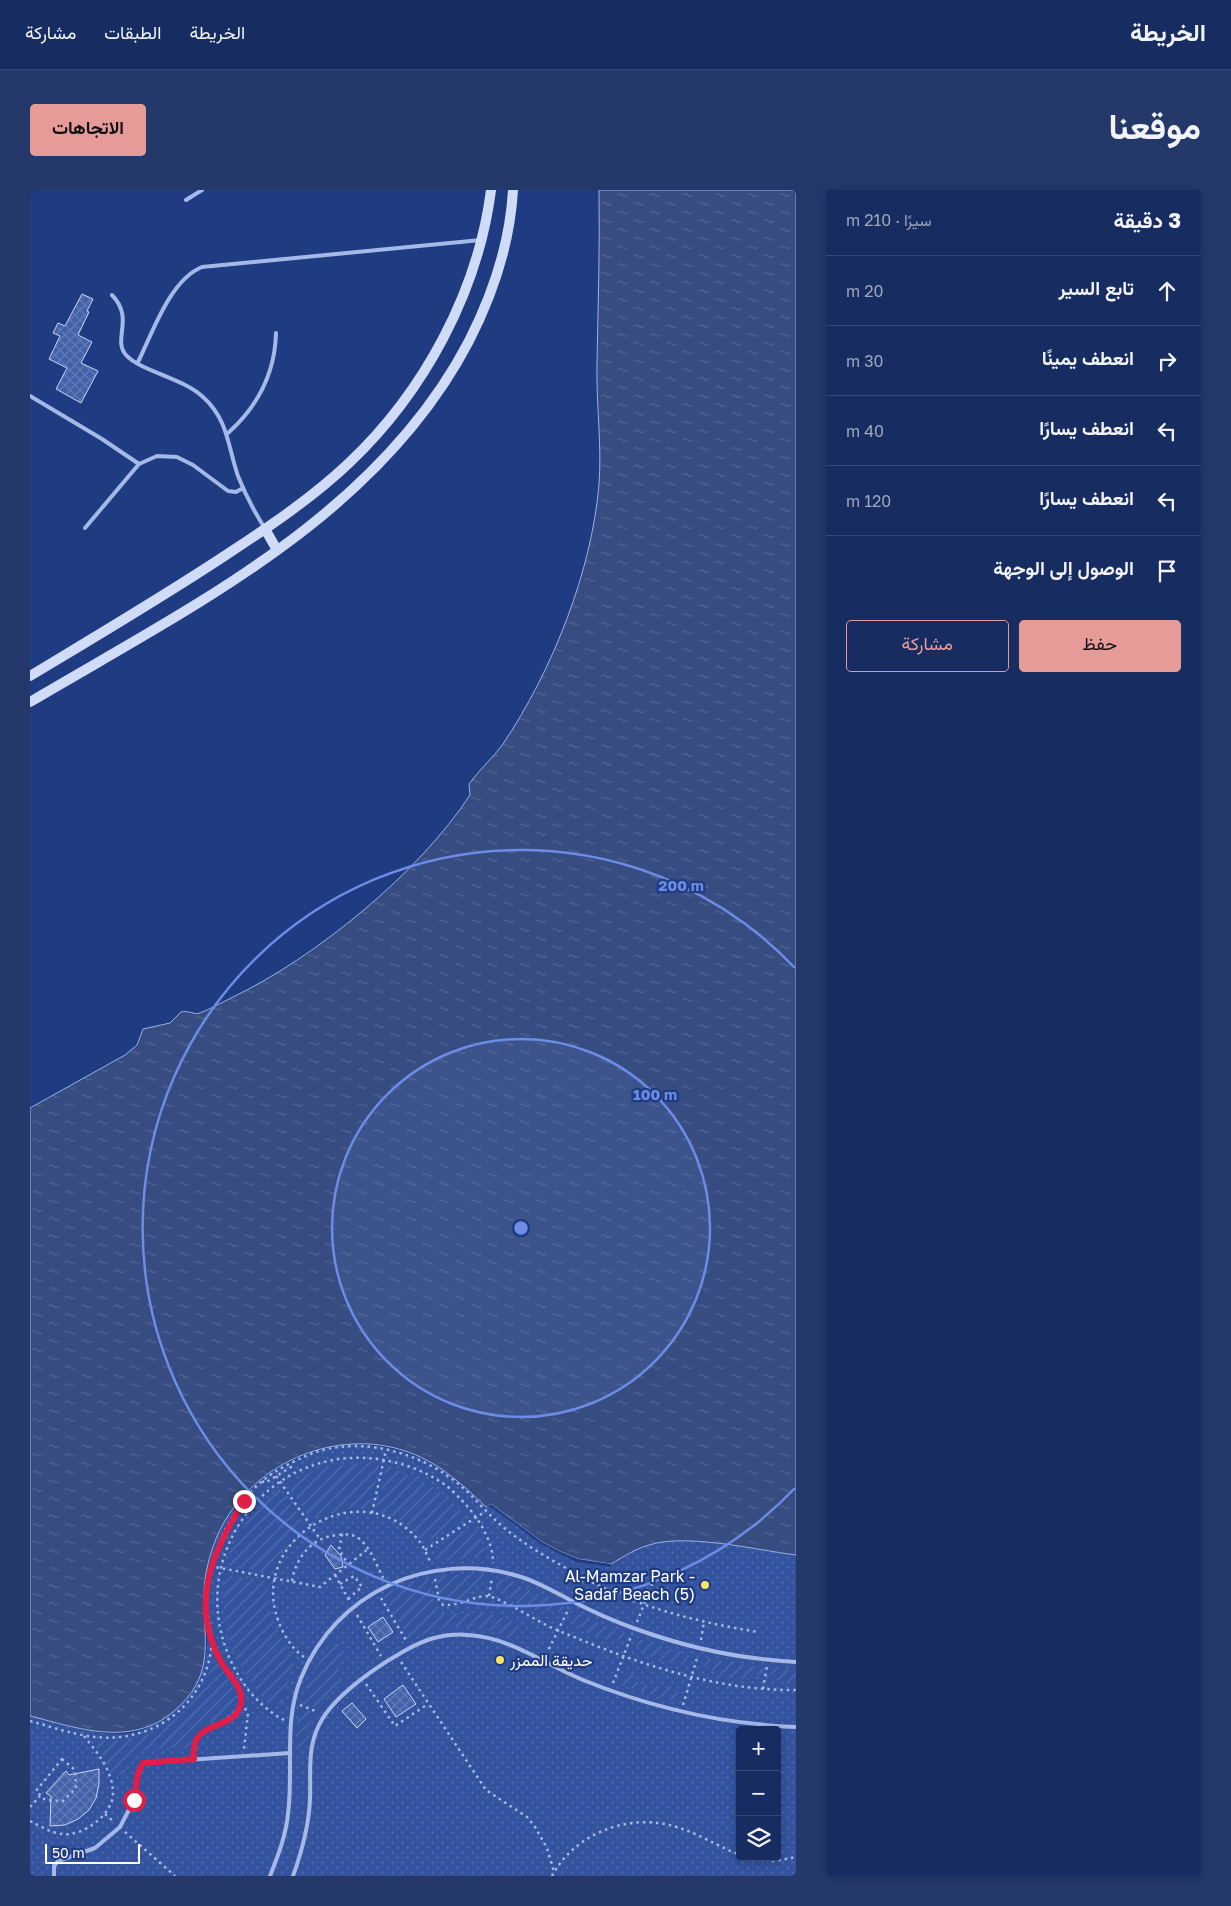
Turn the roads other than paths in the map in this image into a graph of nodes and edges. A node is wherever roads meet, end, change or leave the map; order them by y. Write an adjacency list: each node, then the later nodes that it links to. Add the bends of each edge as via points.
1 (202, 190): 4 (lane)
2 (492, 190): 5 (street)
3 (513, 190): 15 (street, via 506,239 491,290 473,333 439,392 409,433 365,479)
4 (186, 200)
5 (483, 239): 8 (lane, via 202,267 188,274 176,286); 14 (street, via 470,279 447,329 397,410 332,479)
6 (112, 295): 8 (lane, via 124,315 122,348 128,357)
7 (276, 333): 10 (lane, via 274,358 266,383 253,406)
8 (138, 362): 10 (lane, via 198,392 217,413)
9 (30, 396): 11 (lane)
10 (228, 433): 12 (lane)
11 (139, 464): 12 (lane, via 157,456 170,456 194,465 228,491 236,492); 13 (lane)
12 (243, 488): 14 (lane)
13 (85, 528)
14 (265, 529): 15 (street); 16 (street, via 169,592)
15 (277, 550): 17 (street, via 157,628)
16 (30, 676)
17 (30, 702)
18 (796, 1662): 20 (lane, via 700,1650 634,1628 532,1581 494,1571 433,1569 376,1591 330,1631 309,1660 294,1703)
19 (796, 1728): 23 (lane, via 746,1724 680,1712 610,1690 508,1644 469,1634 439,1637 410,1648 385,1664 339,1697 324,1714 312,1740 307,1827)
20 (290, 1753): 21 (lane, via 143,1763 134,1800 120,1827 95,1848 58,1861 54,1866); 22 (lane, via 288,1815)
21 (54, 1876)
22 (270, 1876)
23 (293, 1876)

